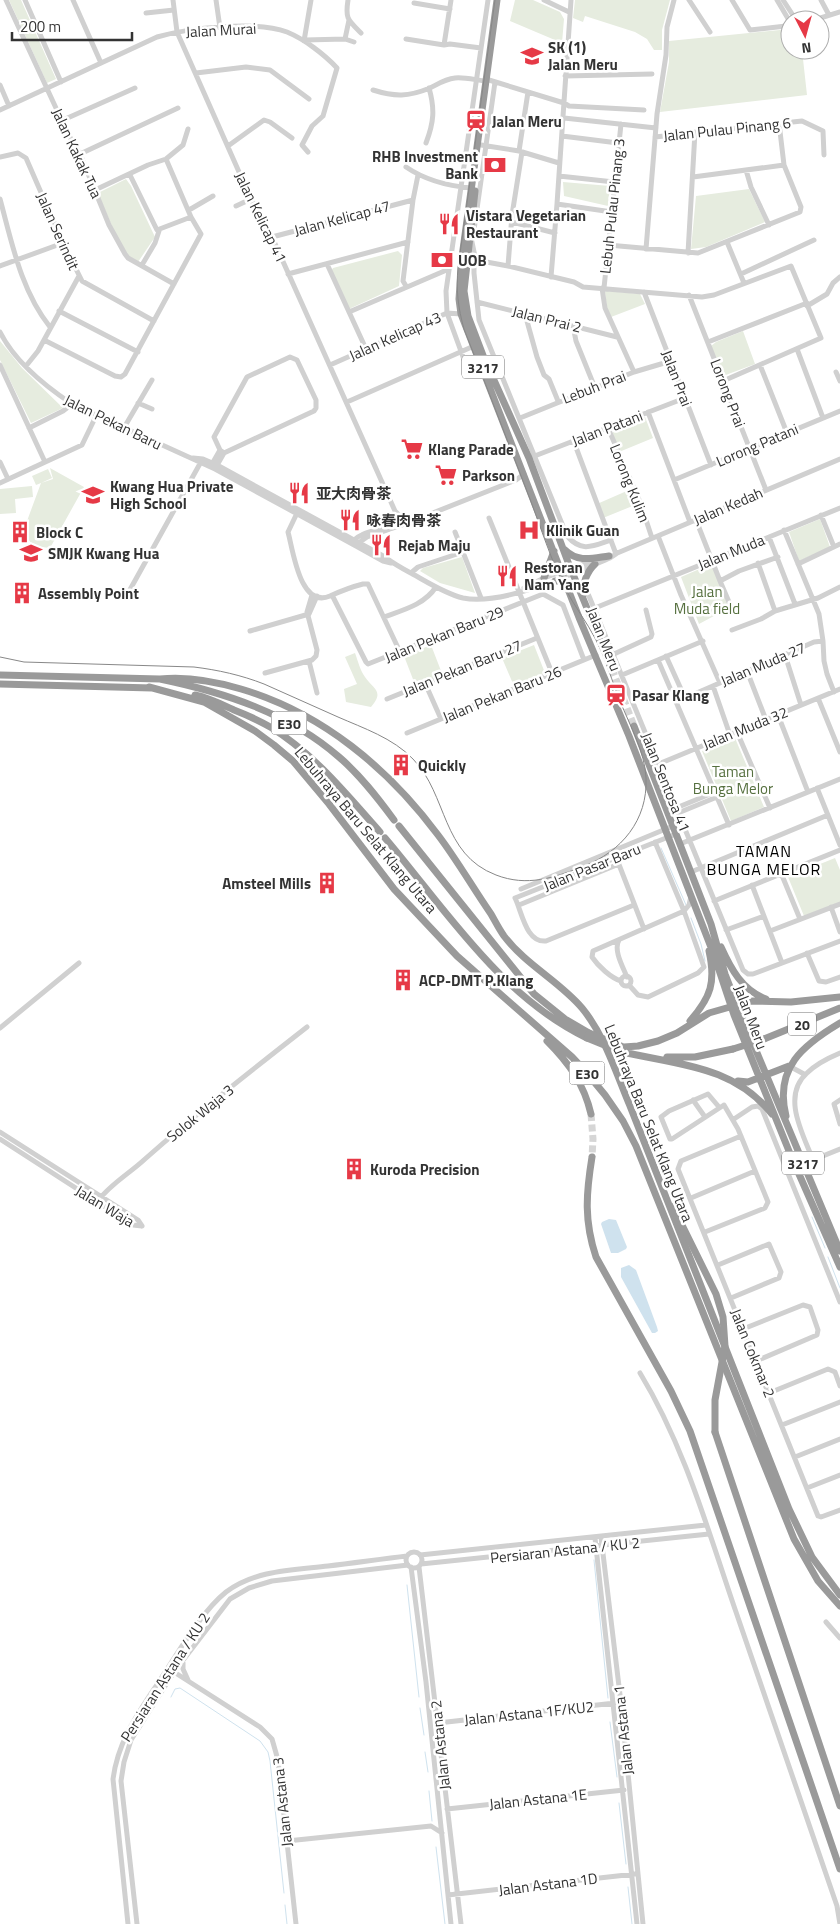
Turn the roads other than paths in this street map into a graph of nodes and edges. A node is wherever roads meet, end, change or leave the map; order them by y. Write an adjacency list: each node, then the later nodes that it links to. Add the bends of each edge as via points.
1 (6, 0): 42 (street, Jalan Kakak Tua)
2 (24, 0): 40 (street)
3 (73, 0): 34 (street)
4 (173, 0): 19 (street, Jalan Kelicap 41)
5 (216, 0): 24 (street)
6 (311, 0): 30 (street)
7 (348, 0): 22 (street)
8 (451, 0): 18 (street)
9 (488, 0): 33 (street)
10 (496, 0): 39 (highway, Jalan Meru / 3217)
11 (501, 0): 39 (highway, Jalan Meru / 3217)
12 (544, 0): 20 (street)
13 (571, 0): 20 (street)
14 (674, 0): 57 (street, via 667,26)
15 (689, 0): 26 (street)
16 (732, 0): 23 (street, via 750,30)
17 (414, 3): 18 (street)
18 (450, 9): 32 (street)
19 (174, 10): 21 (street); 25 (street, Jalan Kelicap 41)
20 (569, 12): 37 (street)
21 (146, 13)
22 (348, 20): 27 (street); 28 (street)
23 (780, 27)
24 (220, 28): 25 (street, Jalan Murai); 30 (street, Jalan Murai, via 260,27 286,32)
25 (177, 32): 34 (street, Jalan Murai, via 157,37); 35 (street, Jalan Kelicap 41)
26 (710, 32)
27 (361, 33)
28 (345, 39): 30 (street); 31 (street)
29 (406, 39): 32 (street)
30 (304, 41): 67 (street, Jalan Murai, via 337,68 323,116 312,126 302,145)
31 (354, 42)
32 (444, 46): 33 (street)
33 (481, 48): 38 (street)
34 (101, 63): 40 (street, Jalan Murai)
35 (196, 73): 47 (street, via 246,68 270,70); 66 (street, Jalan Kelicap 41)
36 (652, 74): 37 (street)
37 (565, 76): 48 (street)
38 (476, 80): 39 (street); 44 (street, via 456,78); 82 (street)
39 (490, 81): 46 (street); 65 (highway, Jalan Meru / 3217); 83 (highway, Jalan Meru / 3217)
40 (61, 82): 42 (street, Jalan Murai)
41 (0, 85): 49 (street)
42 (48, 87): 49 (street, Jalan Murai); 54 (street, Jalan Kakak Tua)
43 (135, 88): 54 (street)
44 (429, 88): 45 (street, via 393,96); 63 (street, via 434,103)
45 (373, 90)
46 (528, 92): 48 (street); 68 (street)
47 (309, 99)
48 (564, 103): 52 (street, via 569,106); 53 (street)
49 (9, 106): 51 (street, Jalan Murai)
50 (178, 108): 69 (street)
51 (0, 110)
52 (644, 110)
53 (564, 118): 56 (street); 60 (street)
54 (63, 120): 69 (street, Jalan Kakak Tua)
55 (778, 123): 59 (street, Jalan Pulau Pinang 6); 70 (street, Jalan Pulau Pinang 6, via 798,121 823,131); 74 (street)
56 (621, 124): 57 (street); 64 (street, Lebuh Pulau Pinang 3)
57 (656, 128): 61 (street)
58 (188, 129): 72 (street, via 184,145)
59 (695, 132): 61 (street, Jalan Pulau Pinang 6); 80 (street)
60 (562, 136): 64 (street); 73 (street)
61 (655, 137): 107 (street)
62 (292, 138): 66 (street, via 264,120)
63 (426, 143)
64 (618, 143): 81 (street, Lebuh Pulau Pinang 3)
65 (484, 145): 68 (street); 100 (highway, Jalan Meru / 3217)
66 (228, 146): 87 (street, Jalan Kelicap 41)
67 (308, 152)
68 (521, 152): 73 (street); 96 (street)
69 (80, 154): 84 (street, Jalan Kakak Tua)
70 (824, 155)
71 (0, 157): 105 (street, Jalan Serindit, via 18,153 26,158)
72 (166, 159): 77 (street); 91 (street)
73 (559, 163): 79 (street)
74 (784, 165): 76 (street); 97 (street, via 801,207 800,212)
75 (406, 167): 78 (street)
76 (746, 170): 80 (street); 97 (street)
77 (130, 175): 84 (street); 98 (street)
78 (418, 175): 82 (street); 88 (street)
79 (559, 176): 81 (street); 89 (street)
80 (693, 177): 108 (street)
81 (614, 182): 92 (street, Lebuh Pulau Pinang 3)
82 (462, 187): 83 (street); 93 (street)
83 (471, 188): 95 (highway, Jalan Meru / 3217)
84 (95, 190): 113 (street, Jalan Kakak Tua, via 125,254)
85 (213, 196): 91 (street)
86 (0, 199): 110 (street)
87 (251, 199): 90 (street); 101 (street, Jalan Kelicap 41)
88 (413, 200): 101 (street, Jalan Kelicap 47); 103 (street)
89 (557, 204): 92 (street); 99 (street)
90 (236, 206)
91 (189, 210): 94 (street)
92 (612, 212): 106 (street, Lebuh Pulau Pinang 3)
93 (457, 216): 95 (street); 116 (street)
94 (191, 217): 98 (street); 124 (street, via 201,234)
95 (467, 217): 109 (highway, Jalan Meru / 3217)
96 (512, 222): 99 (street); 115 (street)
97 (769, 225): 104 (street)
98 (159, 231): 113 (street)
99 (555, 233): 121 (street)
100 (470, 234): 109 (highway, Jalan Meru / 3217); 111 (street, via 473,252)
101 (272, 237): 118 (street, Jalan Kelicap 41)
102 (814, 240): 119 (street)
103 (408, 242): 112 (street); 125 (street)
104 (728, 242): 108 (street, via 698,253); 119 (street)
105 (63, 243): 110 (street); 120 (street, Jalan Serindit)
106 (608, 245): 107 (street); 126 (street, Lebuh Pulau Pinang 3)
107 (646, 249): 108 (street)
108 (688, 253)
109 (464, 258): 111 (street); 117 (highway, Jalan Meru / 3217); 134 (highway, Jalan Meru / 3217, via 459,299)
110 (17, 261): 114 (street); 138 (street, via 37,309)
111 (480, 262): 115 (street); 117 (street, via 472,264); 129 (street, via 474,269)
112 (327, 264): 118 (street); 132 (street)
113 (142, 265): 124 (street, Jalan Kakak Tua)
114 (0, 266)
115 (508, 266): 121 (street)
116 (449, 269): 125 (street); 133 (street)
117 (466, 273): 164 (highway, Jalan Meru / 3217, via 464,297 468,316)
118 (288, 274): 152 (street, Jalan Kelicap 41)
119 (741, 274): 123 (street)
120 (79, 276): 131 (street); 136 (street, Jalan Serindit)
121 (551, 277): 126 (street, via 583,287)
122 (840, 277): 130 (street, via 833,282 827,294)
123 (744, 283): 128 (street, via 702,297); 130 (street, via 790,266)
124 (174, 284): 136 (street)
125 (406, 286): 132 (street)
126 (603, 288): 127 (street); 140 (street, Lebuh Pulau Pinang 3, via 605,308)
127 (644, 292): 128 (street); 148 (street, Jalan Prai)
128 (689, 295): 142 (street, Lorong Prai)
129 (477, 302): 135 (street, Jalan Prai 2); 160 (street, via 479,320)
130 (807, 304): 142 (street); 145 (street, via 821,338)
131 (59, 311): 138 (street); 147 (street)
132 (349, 312): 144 (street)
133 (447, 313): 134 (street, Jalan Kelicap 43); 144 (street, Jalan Kelicap 43); 146 (street)
134 (462, 314): 143 (highway, Jalan Meru / 3217)
135 (525, 314): 137 (street, Jalan Prai 2); 162 (street, via 537,357)
136 (154, 321): 147 (street)
137 (573, 326): 140 (street, Jalan Prai 2); 159 (street)
138 (50, 327): 141 (street)
139 (1, 334): 151 (street, Jalan Pekan Baru)
140 (617, 337): 154 (street, Lebuh Pulau Pinang 3)
141 (44, 340): 147 (street, via 118,377 125,374); 151 (street)
142 (708, 342): 157 (street, Lorong Prai)
143 (474, 346): 146 (street); 153 (highway, Jalan Meru / 3217)
144 (366, 349): 152 (street, Jalan Kelicap 43)
145 (797, 349): 150 (street); 173 (street)
146 (463, 351): 153 (street, via 470,376); 163 (street)
147 (138, 352)
148 (670, 361): 154 (street, Lebuh Prai); 161 (street, Jalan Prai)
149 (0, 365): 175 (street)
150 (760, 365): 157 (street); 177 (street)
151 (26, 366): 166 (street, Jalan Pekan Baru)
152 (330, 366): 163 (street, Jalan Kelicap 41)
153 (485, 372): 188 (highway, Jalan Meru / 3217)
154 (634, 372): 159 (street, Lebuh Prai)
155 (836, 372): 158 (street)
156 (152, 380): 165 (street)
157 (723, 381): 179 (street, Lorong Prai)
158 (840, 381)
159 (595, 388): 162 (street, Lebuh Prai)
160 (512, 398): 164 (street); 172 (street)
161 (685, 398): 169 (street, Jalan Patani); 186 (street, Jalan Prai)
162 (558, 401): 172 (street, Lebuh Prai)
163 (347, 402): 195 (street, Jalan Kelicap 41)
164 (504, 402): 171 (highway, Jalan Meru / 3217)
165 (138, 403): 167 (street); 174 (street)
166 (72, 404): 170 (street, Jalan Pekan Baru); 175 (street)
167 (152, 409)
168 (840, 410): 173 (street, Lorong Patani)
169 (648, 412): 176 (street, Jalan Patani); 190 (street)
170 (96, 414): 174 (street, Jalan Pekan Baru); 185 (street, via 82,445)
171 (511, 417): 181 (highway, Jalan Meru / 3217); 188 (highway, via 526,463)
172 (520, 418): 181 (street)
173 (823, 418): 177 (street, Lorong Patani)
174 (125, 426): 183 (street, Jalan Pekan Baru, via 160,446)
175 (29, 428): 185 (street)
176 (608, 428): 178 (street, Jalan Patani); 206 (street, Lorong Kulim)
177 (787, 433): 179 (street, Lorong Patani)
178 (574, 442): 181 (street, Jalan Patani); 207 (street)
179 (749, 448): 186 (street, Lorong Patani); 192 (street, Lorong Prai)
180 (222, 452): 180 (street, via 214,437 247,377 290,357 297,360 316,400 314,411); 187 (street)
181 (532, 457): 200 (highway, Jalan Meru / 3217); 207 (street, via 573,543 586,548)
182 (840, 459): 192 (street, Jalan Kedah)
183 (202, 461): 187 (street, Jalan Pekan Baru); 233 (street)
184 (0, 462): 189 (street)
185 (45, 462): 189 (street)
186 (711, 464): 190 (street, Lorong Patani)
187 (214, 466): 194 (street, Jalan Pekan Baru)
188 (524, 474): 197 (street); 211 (highway, Jalan Meru / 3217)
189 (8, 479): 191 (street)
190 (674, 480): 199 (street)
191 (0, 483)
192 (766, 490): 199 (street, Jalan Kedah)
193 (840, 508): 196 (street, Jalan Muda)
194 (298, 511): 208 (street, Jalan Pekan Baru); 235 (street, via 288,532 304,586)
195 (395, 512): 197 (street, via 403,519); 208 (street, via 395,521 364,534)
196 (821, 515): 201 (street, Jalan Muda); 210 (street)
197 (420, 518): 203 (street)
198 (489, 518): 232 (street)
199 (693, 521): 204 (street, Jalan Kedah); 216 (street)
200 (556, 529): 214 (highway, via 563,548 572,556 589,560); 221 (highway, Jalan Meru / 3217)
201 (784, 530): 205 (street, Jalan Muda); 220 (street)
202 (455, 532): 213 (street)
203 (377, 534): 208 (street); 212 (street, via 371,541)
204 (658, 536): 206 (street, Jalan Kedah); 224 (street)
205 (769, 537): 215 (street); 216 (street, Jalan Muda)
206 (652, 538): 214 (street, Jalan Kedah)
207 (611, 540): 214 (street)
208 (355, 543): 212 (street, Jalan Pekan Baru); 217 (street, Jalan Pekan Baru, via 383,561)
209 (840, 544): 210 (street)
210 (834, 547): 220 (street)
211 (554, 551): 223 (highway, Jalan Meru / 3217); 225 (highway)
212 (376, 552): 217 (street, Jalan Pekan Baru)
213 (463, 552): 222 (street, via 418,567); 236 (street)
214 (612, 555): 218 (street); 221 (street)
215 (778, 557): 219 (street); 241 (street)
216 (712, 560): 224 (street, Jalan Muda); 226 (street)
217 (393, 563): 222 (street, Jalan Pekan Baru)
218 (595, 564): 221 (street); 228 (highway)
219 (758, 564): 226 (street); 244 (street)
220 (798, 564): 238 (street)
221 (572, 571): 223 (street, Jalan Pekan Baru); 237 (highway, Jalan Meru / 3217)
222 (411, 573): 230 (street, Jalan Pekan Baru)
223 (564, 574): 225 (street, Jalan Pekan Baru); 227 (street, Jalan Pekan Baru); 231 (highway, Jalan Meru / 3217)
224 (674, 576): 242 (street, Jalan Muda); 250 (street)
225 (544, 578): 232 (street, Jalan Pekan Baru)
226 (720, 580): 239 (street)
227 (554, 581): 231 (highway, via 562,581); 232 (street, Jalan Pekan Baru)
228 (584, 584): 237 (highway); 242 (street, Jalan Sentosa 41)
229 (840, 586): 238 (street)
230 (436, 587): 236 (street, Jalan Pekan Baru, via 461,597); 246 (street, via 421,603)
231 (569, 588): 254 (highway, Jalan Meru / 3217)
232 (518, 592): 236 (street, Jalan Pekan Baru); 240 (street)
233 (127, 595)
234 (332, 595): 235 (street); 246 (street, via 366,583); 252 (street, Jalan Pekan Baru 29, via 366,662 372,663)
235 (315, 596): 245 (street)
236 (481, 598)
237 (583, 599): 260 (highway, Jalan Meru / 3217)
238 (814, 599): 241 (street); 251 (street)
239 (729, 602)
240 (522, 603): 249 (street); 252 (street, Jalan Pekan Baru 29); 257 (street, Jalan Pekan Baru 29, via 543,594 563,605)
241 (795, 604): 244 (street)
242 (595, 608): 253 (street, Jalan Sentosa 41)
243 (646, 610): 253 (street, via 651,637)
244 (775, 611): 247 (street)
245 (308, 615): 248 (street); 259 (street, via 317,654)
246 (384, 617): 252 (street)
247 (732, 630)
248 (250, 631)
249 (537, 638): 263 (street); 267 (street, Jalan Pekan Baru 27)
250 (703, 641): 256 (street); 268 (street)
251 (824, 641): 255 (street, Jalan Muda 27); 272 (street, via 827,674)
252 (400, 652)
253 (614, 654): 265 (street, Jalan Sentosa 41)
254 (596, 655): 257 (street, Jalan Pekan Baru 26); 299 (highway, Jalan Meru / 3217)
255 (785, 655): 261 (street, Jalan Muda 27); 278 (street)
256 (666, 656): 258 (street); 274 (street)
257 (584, 660): 263 (street, Jalan Pekan Baru 26)
258 (658, 660): 265 (street); 277 (street)
259 (310, 661): 262 (street); 273 (street)
260 (612, 669)
261 (747, 671): 268 (street, Jalan Muda 27); 281 (street)
262 (265, 672)
263 (552, 673): 280 (street, Jalan Pekan Baru 26)
264 (0, 675): 266 (highway, Lebuhraya Baru Selat Klang Utara / E30)
265 (622, 675): 288 (street, Jalan Sentosa 41)
266 (160, 679): 349 (highway, Lebuhraya Baru Selat Klang Utara / E30, via 255,706 295,726 339,756 371,788 534,994); 375 (highway, Lebuhraya Baru Selat Klang Utara / E30, via 205,680 280,702 338,735 392,782 439,836 504,936 531,964 567,993 592,1021 604,1042)
267 (425, 683): 276 (street, Jalan Pekan Baru 27); 280 (street)
268 (720, 683): 270 (street, Jalan Muda 27)
269 (0, 684): 271 (highway, Lebuhraya Baru Selat Klang Utara / E30)
270 (713, 686): 274 (street, Jalan Muda 27); 285 (street)
271 (149, 687): 298 (highway, Lebuhraya Baru Selat Klang Utara / E30, via 212,700 272,728 328,774); 344 (highway, Lebuhraya Baru Selat Klang Utara / E30, via 204,702 274,744 312,782 394,889 457,956)
272 (837, 690): 275 (street, Jalan Muda 32)
273 (316, 693)
274 (685, 698): 277 (street, Jalan Muda 27)
275 (818, 698): 278 (street, Jalan Muda 32); 287 (street)
276 (387, 699)
277 (676, 702): 286 (street)
278 (801, 705): 279 (street, Jalan Muda 32)
279 (778, 715): 281 (street, Jalan Muda 32); 291 (street)
280 (441, 719): 284 (street, Jalan Pekan Baru 26)
281 (766, 720): 283 (street, Jalan Muda 32)
282 (634, 726): 288 (highway, Jalan Meru / 3217)
283 (737, 732): 285 (street, Jalan Muda 32); 293 (street)
284 (407, 733)
285 (730, 734): 286 (street, Jalan Muda 32)
286 (696, 748): 288 (street, Jalan Muda 32); 292 (street)
287 (840, 752)
288 (654, 766): 294 (street, Jalan Sentosa 41); 297 (highway, Jalan Meru / 3217)
289 (840, 779): 290 (street)
290 (817, 788): 291 (street); 295 (street)
291 (808, 792): 293 (street)
292 (716, 794): 294 (street); 296 (street)
293 (770, 808): 296 (street)
294 (677, 810): 302 (street, Jalan Sentosa 41)
295 (828, 815): 305 (street); 309 (street)
296 (729, 825): 302 (street)
297 (673, 826): 299 (street, Jalan Pasar Baru); 300 (highway, Jalan Meru / 3217)
298 (380, 832)
299 (667, 833): 300 (street); 303 (street, Jalan Pasar Baru); 307 (street, Jalan Pasar Baru, via 624,847); 314 (highway, Jalan Meru / 3217)
300 (676, 834): 304 (highway, Jalan Meru / 3217)
301 (385, 838): 349 (highway, Lebuhraya Baru Selat Klang Utara, via 484,957 520,994 542,1011)
302 (690, 841): 304 (street); 309 (street, Jalan Sentosa 41)
303 (655, 842): 307 (street, Jalan Pasar Baru); 320 (street)
304 (680, 844): 310 (highway, Jalan Meru / 3217)
305 (840, 845)
306 (840, 850): 311 (street)
307 (615, 854): 308 (street); 313 (street); 318 (street, Jalan Pasar Baru, via 516,898)
308 (619, 864): 317 (street); 318 (street)
309 (701, 868): 310 (street); 315 (street, Jalan Sentosa 41)
310 (691, 872): 324 (highway, Jalan Meru / 3217)
311 (782, 873): 312 (street); 323 (street)
312 (752, 885): 315 (street); 321 (street)
313 (521, 889)
314 (691, 896): 320 (street); 322 (highway, Jalan Meru / 3217)
315 (714, 901): 326 (street, Jalan Sentosa 41)
316 (840, 904): 319 (street)
317 (634, 905): 318 (street, via 542,942 531,936); 325 (street)
318 (519, 906)
319 (831, 908): 323 (street); 328 (street)
320 (684, 911): 322 (street, via 695,911); 325 (street); 339 (street, via 704,963 702,970 648,997 638,995)
321 (764, 916): 326 (street); 327 (street)
322 (700, 919): 342 (highway, Jalan Meru / 3217); 348 (highway, via 712,965 712,984 701,1008)
323 (800, 919): 327 (street)
324 (711, 924): 341 (highway, via 738,979 755,994); 342 (highway, Jalan Meru / 3217)
325 (644, 929): 329 (street)
326 (726, 930): 335 (street, Jalan Sentosa 41, via 745,972 753,974)
327 (770, 931): 335 (street)
328 (840, 932)
329 (620, 939): 331 (street); 332 (street)
330 (840, 941): 333 (street, Jalan Sentosa 41)
331 (608, 943): 332 (street); 338 (street, via 593,951 592,957)
332 (617, 949): 336 (street)
333 (808, 953): 335 (street, Jalan Sentosa 41); 337 (street, via 819,981)
334 (79, 963): 347 (street)
335 (782, 963)
336 (627, 977): 338 (street); 339 (street, via 631,981)
337 (840, 977)
338 (621, 981): 339 (street, via 625,986)
339 (629, 985)
340 (840, 997): 341 (highway)
341 (773, 1002): 342 (highway, via 751,1001)
342 (734, 1006): 348 (highway, via 709,1013); 357 (highway, Jalan Meru / 3217)
343 (840, 1008): 353 (highway, 20, bridge, via 764,1040 694,1057)
344 (517, 1009): 361 (highway, via 569,1064 585,1094); 411 (highway, Lebuhraya Baru Selat Klang Utara / E30, via 586,1072 627,1130 654,1189 794,1539 818,1581)
345 (840, 1023): 354 (highway, via 808,1045)
346 (307, 1027): 376 (street, Solok Waja 3)
347 (0, 1028)
348 (683, 1028): 350 (highway, via 658,1041)
349 (588, 1036): 350 (highway, 20, bridge)
350 (621, 1048): 352 (highway, 20); 353 (highway, 20)
351 (840, 1053): 355 (street)
352 (634, 1055): 353 (highway, 20); 356 (highway, via 685,1064)
353 (677, 1057)
354 (789, 1066): 355 (street); 357 (highway); 368 (highway, via 784,1109)
355 (804, 1074): 372 (street, via 796,1091 794,1109)
356 (720, 1075): 357 (highway, via 748,1082); 365 (highway, via 750,1090)
357 (763, 1076): 365 (highway, Jalan Meru / 3217); 368 (highway, Jalan Meru / 3217)
358 (694, 1100): 360 (street, via 709,1094); 362 (street); 362 (street, via 661,1116 670,1139)
359 (840, 1100): 364 (street, via 834,1108)
360 (719, 1108): 362 (street); 363 (street, via 724,1105)
361 (591, 1114)
362 (705, 1117)
363 (734, 1119): 367 (street); 380 (street, via 754,1106 762,1109)
364 (840, 1124)
365 (779, 1125): 379 (highway, Jalan Meru / 3217)
366 (0, 1132): 376 (street, Jalan Waja)
367 (741, 1136): 374 (street); 377 (street, Jalan Cokmar 2, via 681,1161 678,1169)
368 (791, 1136): 373 (highway, Jalan Meru / 3217)
369 (0, 1140): 378 (street, Jalan Waja)
370 (840, 1149): 372 (street)
371 (592, 1157): 433 (highway, via 586,1203 588,1232 594,1251 690,1432)
372 (813, 1160): 373 (street)
373 (803, 1164): 382 (highway, Jalan Meru / 3217)
374 (755, 1171): 377 (street); 381 (street, via 768,1202 765,1208)
375 (664, 1192): 410 (highway, Lebuhraya Baru Selat Klang Utara / E30, via 800,1534 816,1564); 427 (highway, bridge, via 671,1199 716,1294 723,1317 725,1346 715,1400 715,1432)
376 (101, 1196): 378 (street, Solok Waja 3); 378 (street, Jalan Waja, via 142,1226 133,1225)
377 (690, 1198): 381 (street, Jalan Cokmar 2)
378 (97, 1202)
379 (817, 1211): 380 (street); 382 (highway, Jalan Meru / 3217)
380 (805, 1216): 383 (street)
381 (705, 1232): 384 (street, Jalan Cokmar 2)
382 (837, 1252): 383 (street); 385 (highway, Jalan Meru / 3217)
383 (822, 1256): 387 (street)
384 (718, 1265): 386 (street, Jalan Cokmar 2); 386 (street, via 770,1244 781,1272 779,1278)
385 (840, 1267)
386 (731, 1298): 388 (street, Jalan Cokmar 2)
387 (840, 1302)
388 (743, 1329): 389 (street, Jalan Cokmar 2); 389 (street, via 803,1305 810,1306 818,1330 815,1337)
389 (756, 1361): 392 (street, Jalan Cokmar 2)
390 (640, 1373): 400 (street, via 668,1426)
391 (840, 1386): 392 (street, via 835,1372 828,1370)
392 (769, 1393): 394 (street, Jalan Cokmar 2)
393 (840, 1402): 394 (street)
394 (782, 1425): 396 (street, Jalan Cokmar 2)
395 (840, 1439): 396 (street)
396 (795, 1457): 398 (street, Jalan Cokmar 2)
397 (840, 1474): 398 (street)
398 (807, 1488): 399 (street, Jalan Cokmar 2, via 819,1517)
399 (840, 1510)
400 (706, 1525): 401 (street); 402 (street, Persiaran Astana / KU 2)
401 (709, 1534): 405 (street, Persiaran Astana / KU 2); 444 (street, via 837,1906)
402 (601, 1537): 403 (street, Persiaran Astana / KU 2); 405 (street, Jalan Astana 1)
403 (595, 1538): 404 (street, Jalan Astana 1); 406 (street, Persiaran Astana / KU 2)
404 (596, 1546): 405 (street, Persiaran Astana / KU 2); 409 (street, Persiaran Astana / KU 2); 421 (street, Jalan Astana 1)
405 (602, 1546): 420 (street, Jalan Astana 1)
406 (420, 1555): 407 (street, via 413,1552); 409 (street)
407 (407, 1556): 408 (street); 413 (street, Persiaran Astana / KU 2, via 270,1572 246,1580 226,1592)
408 (410, 1566): 409 (street); 415 (street, Persiaran Astana / KU 2, via 272,1580 249,1588 230,1599); 419 (street, Jalan Astana 2)
409 (420, 1566): 423 (street, Jalan Astana 2)
410 (840, 1595)
411 (840, 1606)
412 (826, 1622): 414 (street)
413 (199, 1623): 416 (street, via 175,1662); 422 (street, Persiaran Astana / KU 2)
414 (840, 1638)
415 (184, 1659): 416 (street, Persiaran Astana / KU 2); 417 (street, via 183,1669)
416 (174, 1672): 417 (street, Jalan Astana 3); 418 (street, Persiaran Astana / KU 2); 422 (street)
417 (188, 1681): 418 (street); 432 (street, Jalan Astana 3, via 260,1727 272,1739 278,1760)
418 (168, 1682): 438 (street, Persiaran Astana / KU 2, via 131,1740 121,1781)
419 (426, 1682): 423 (street, via 432,1714); 424 (street, Jalan Astana 2)
420 (621, 1702): 421 (street, Jalan Astana 1F/KU2); 425 (street, Jalan Astana 1)
421 (613, 1703): 423 (street, Jalan Astana 1F/KU2); 426 (street, Jalan Astana 1)
422 (144, 1705): 437 (street, Persiaran Astana / KU 2, via 116,1759 113,1779)
423 (438, 1723): 424 (street, via 434,1730); 428 (street, Jalan Astana 2)
424 (435, 1765): 429 (street, Jalan Astana 2)
425 (629, 1789): 426 (street, Jalan Astana 1E); 434 (street, Jalan Astana 1)
426 (623, 1790): 428 (street, Jalan Astana 1E); 434 (street, Jalan Astana 1)
427 (840, 1806)
428 (447, 1810): 435 (street, Jalan Astana 2)
429 (440, 1816): 430 (street); 431 (street, Jalan Astana 2)
430 (431, 1826): 431 (street); 432 (street)
431 (442, 1833): 436 (street, Jalan Astana 2)
432 (287, 1841): 439 (street, Jalan Astana 3)
433 (840, 1868)
434 (635, 1874): 435 (street, Jalan Astana 1D); 442 (street, Jalan Astana 1); 443 (street, Jalan Astana 1)
435 (458, 1894): 436 (street, Jalan Astana 1D); 441 (street, Jalan Astana 2)
436 (448, 1895): 440 (street, Jalan Astana 2)
437 (128, 1924)
438 (137, 1924)
439 (296, 1924)
440 (451, 1924)
441 (461, 1924)
442 (638, 1924)
443 (643, 1924)
444 (840, 1924)

